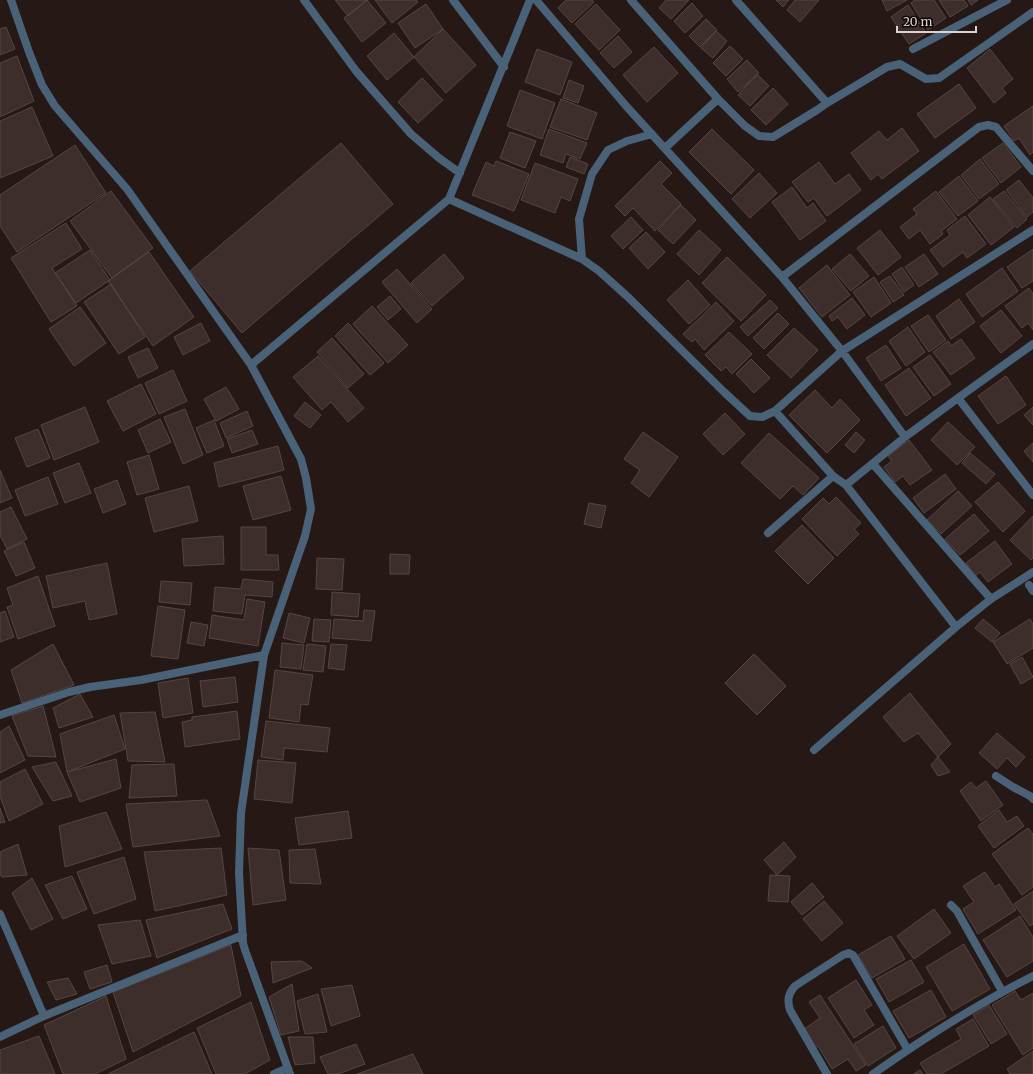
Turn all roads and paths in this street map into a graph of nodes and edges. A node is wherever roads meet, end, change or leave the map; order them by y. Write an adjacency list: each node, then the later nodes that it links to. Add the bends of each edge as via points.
1 (11, 0): 24 (street, via 42,85 55,106 127,189)
2 (304, 0): 17 (street, via 356,71 410,134)
3 (453, 0): 11 (street)
4 (530, 0): 11 (street)
5 (536, 0): 14 (street)
6 (631, 0): 12 (street)
7 (736, 0): 13 (street)
8 (1007, 0): 10 (street)
9 (1033, 12): 13 (street, via 938,78 926,79 900,64 895,65 887,67)
10 (913, 49)
11 (504, 66): 17 (street)
12 (718, 99): 13 (street, via 744,126 759,136 773,137); 15 (street)
13 (827, 102)
14 (652, 134): 15 (street); 20 (street, via 608,150 592,174 579,219)
15 (664, 148): 21 (street)
16 (1032, 168): 21 (street, via 996,127 988,124 979,127)
17 (460, 173): 18 (street)
18 (449, 199): 20 (street); 24 (street)
19 (1033, 230): 23 (street)
20 (582, 259): 26 (street, via 629,298 750,416 762,417)
21 (782, 276): 23 (street)
22 (1033, 344): 25 (street)
23 (842, 351): 26 (street); 27 (street)
24 (251, 365): 36 (street, via 301,459 311,509 305,536)
25 (958, 398): 27 (street); 31 (street)
26 (776, 411): 29 (street)
27 (905, 437): 28 (street)
28 (873, 464): 30 (street); 34 (street)
29 (833, 476): 30 (street); 32 (street)
30 (846, 485): 35 (street)
31 (1033, 495)
32 (768, 533)
33 (1033, 572): 34 (street)
34 (991, 599): 35 (street)
35 (956, 627): 38 (street)
36 (264, 655): 37 (street, via 141,680 90,687); 43 (street, via 241,813 239,872)
37 (0, 715)
38 (814, 750)
39 (996, 776): 40 (street)
40 (1033, 799)
41 (951, 905): 45 (street, via 957,911)
42 (0, 914): 46 (street)
43 (244, 935): 46 (street); 49 (street, via 245,950)
44 (1033, 976): 45 (street)
45 (1002, 991): 48 (street)
46 (44, 1016): 47 (street)
47 (0, 1037)
48 (908, 1050): 51 (street, via 853,955 849,953 795,986 787,1001); 52 (street)
49 (289, 1071): 50 (street)
50 (274, 1074)
51 (827, 1074)
52 (873, 1074)

